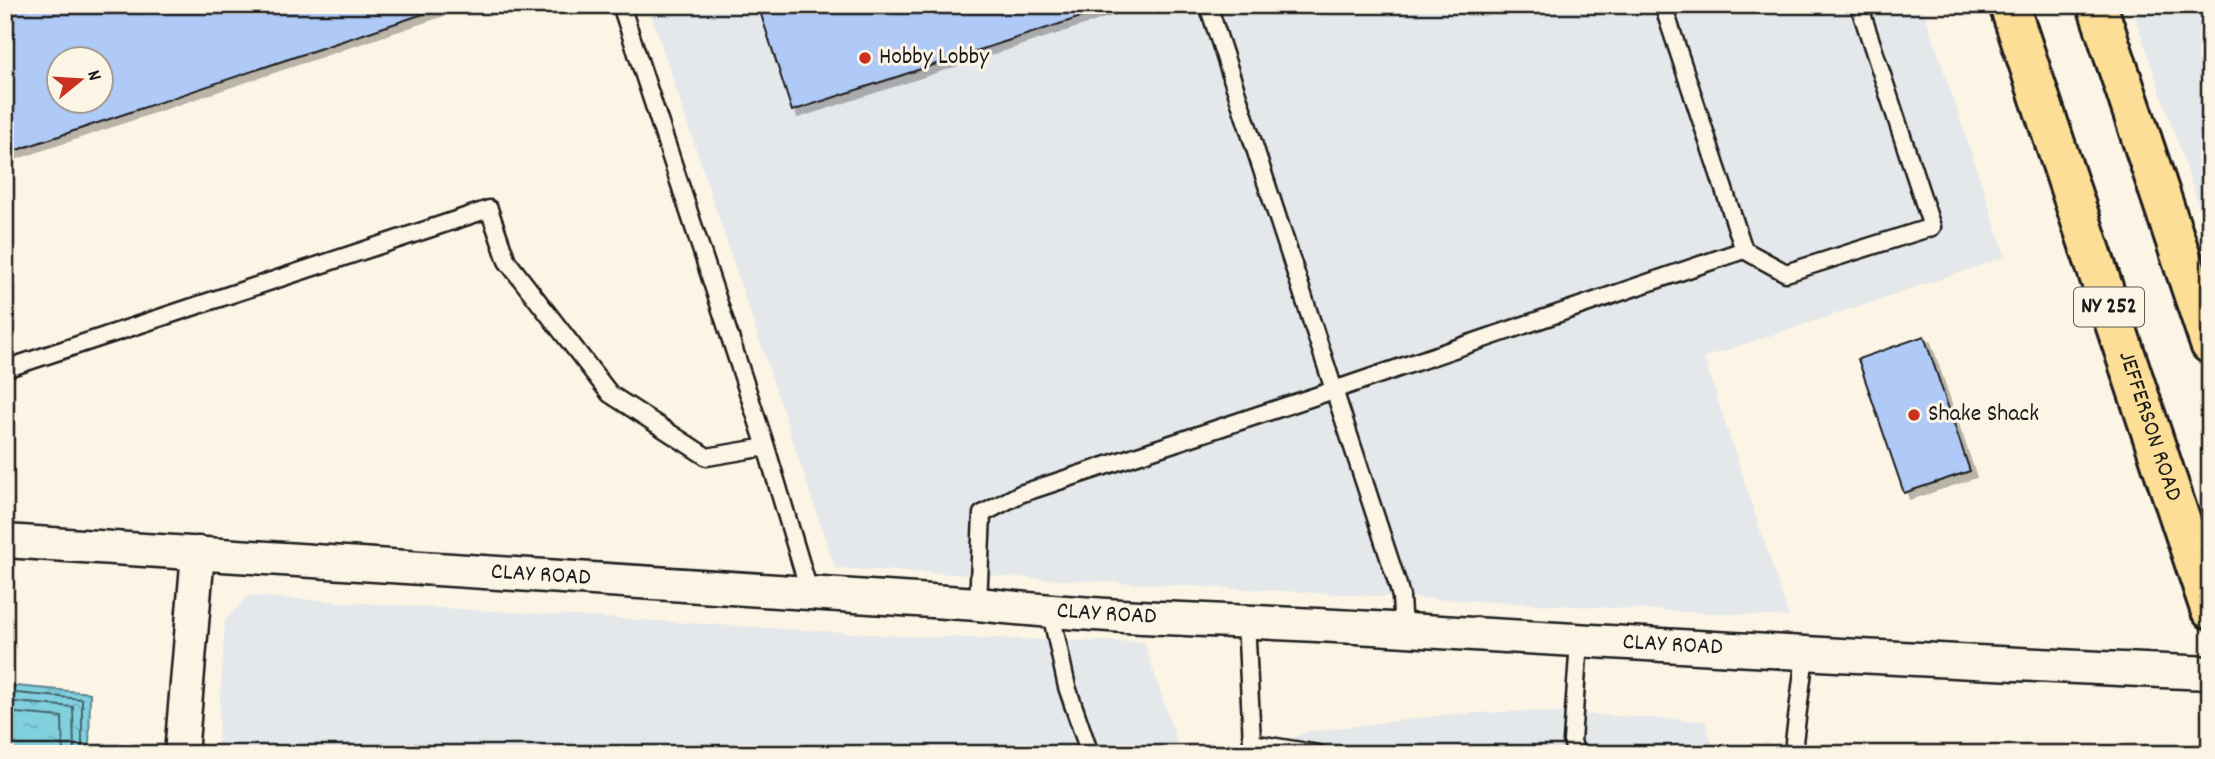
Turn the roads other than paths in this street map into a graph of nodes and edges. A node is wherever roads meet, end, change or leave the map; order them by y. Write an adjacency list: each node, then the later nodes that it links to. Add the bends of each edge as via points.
1 (621, 5): 11 (lane)
2 (1208, 5): 10 (lane)
3 (1663, 5): 7 (lane)
4 (1859, 5): 7 (lane, via 1932,227 1786,273)
5 (2009, 5): 16 (main road, JEFFERSON ROAD / NY 252)
6 (2096, 5): 8 (main road)
7 (1744, 250): 10 (lane)
8 (2210, 344)
9 (5, 369): 11 (lane, via 489,209 507,261 611,394 707,457)
10 (1334, 390): 15 (lane, via 1020,494 982,514); 19 (lane, via 1398,585)
11 (766, 447): 14 (lane)
12 (5, 541): 13 (street, CLAY ROAD)
13 (198, 553): 14 (street, CLAY ROAD); 24 (street)
14 (810, 594): 15 (street, CLAY ROAD)
15 (978, 604): 17 (street, CLAY ROAD)
16 (2210, 609)
17 (1051, 613): 18 (street, CLAY ROAD); 25 (lane)
18 (1246, 620): 19 (street, CLAY ROAD); 23 (lane)
19 (1403, 630): 20 (street, CLAY ROAD)
20 (1579, 641): 21 (street, CLAY ROAD); 27 (lane, via 1572,741)
21 (1805, 655): 22 (street, CLAY ROAD); 28 (lane, via 1794,742)
22 (2210, 673)
23 (1254, 748): 26 (lane)
24 (181, 754)
25 (1090, 754)
26 (1319, 754)
27 (1576, 754)
28 (1798, 754)

